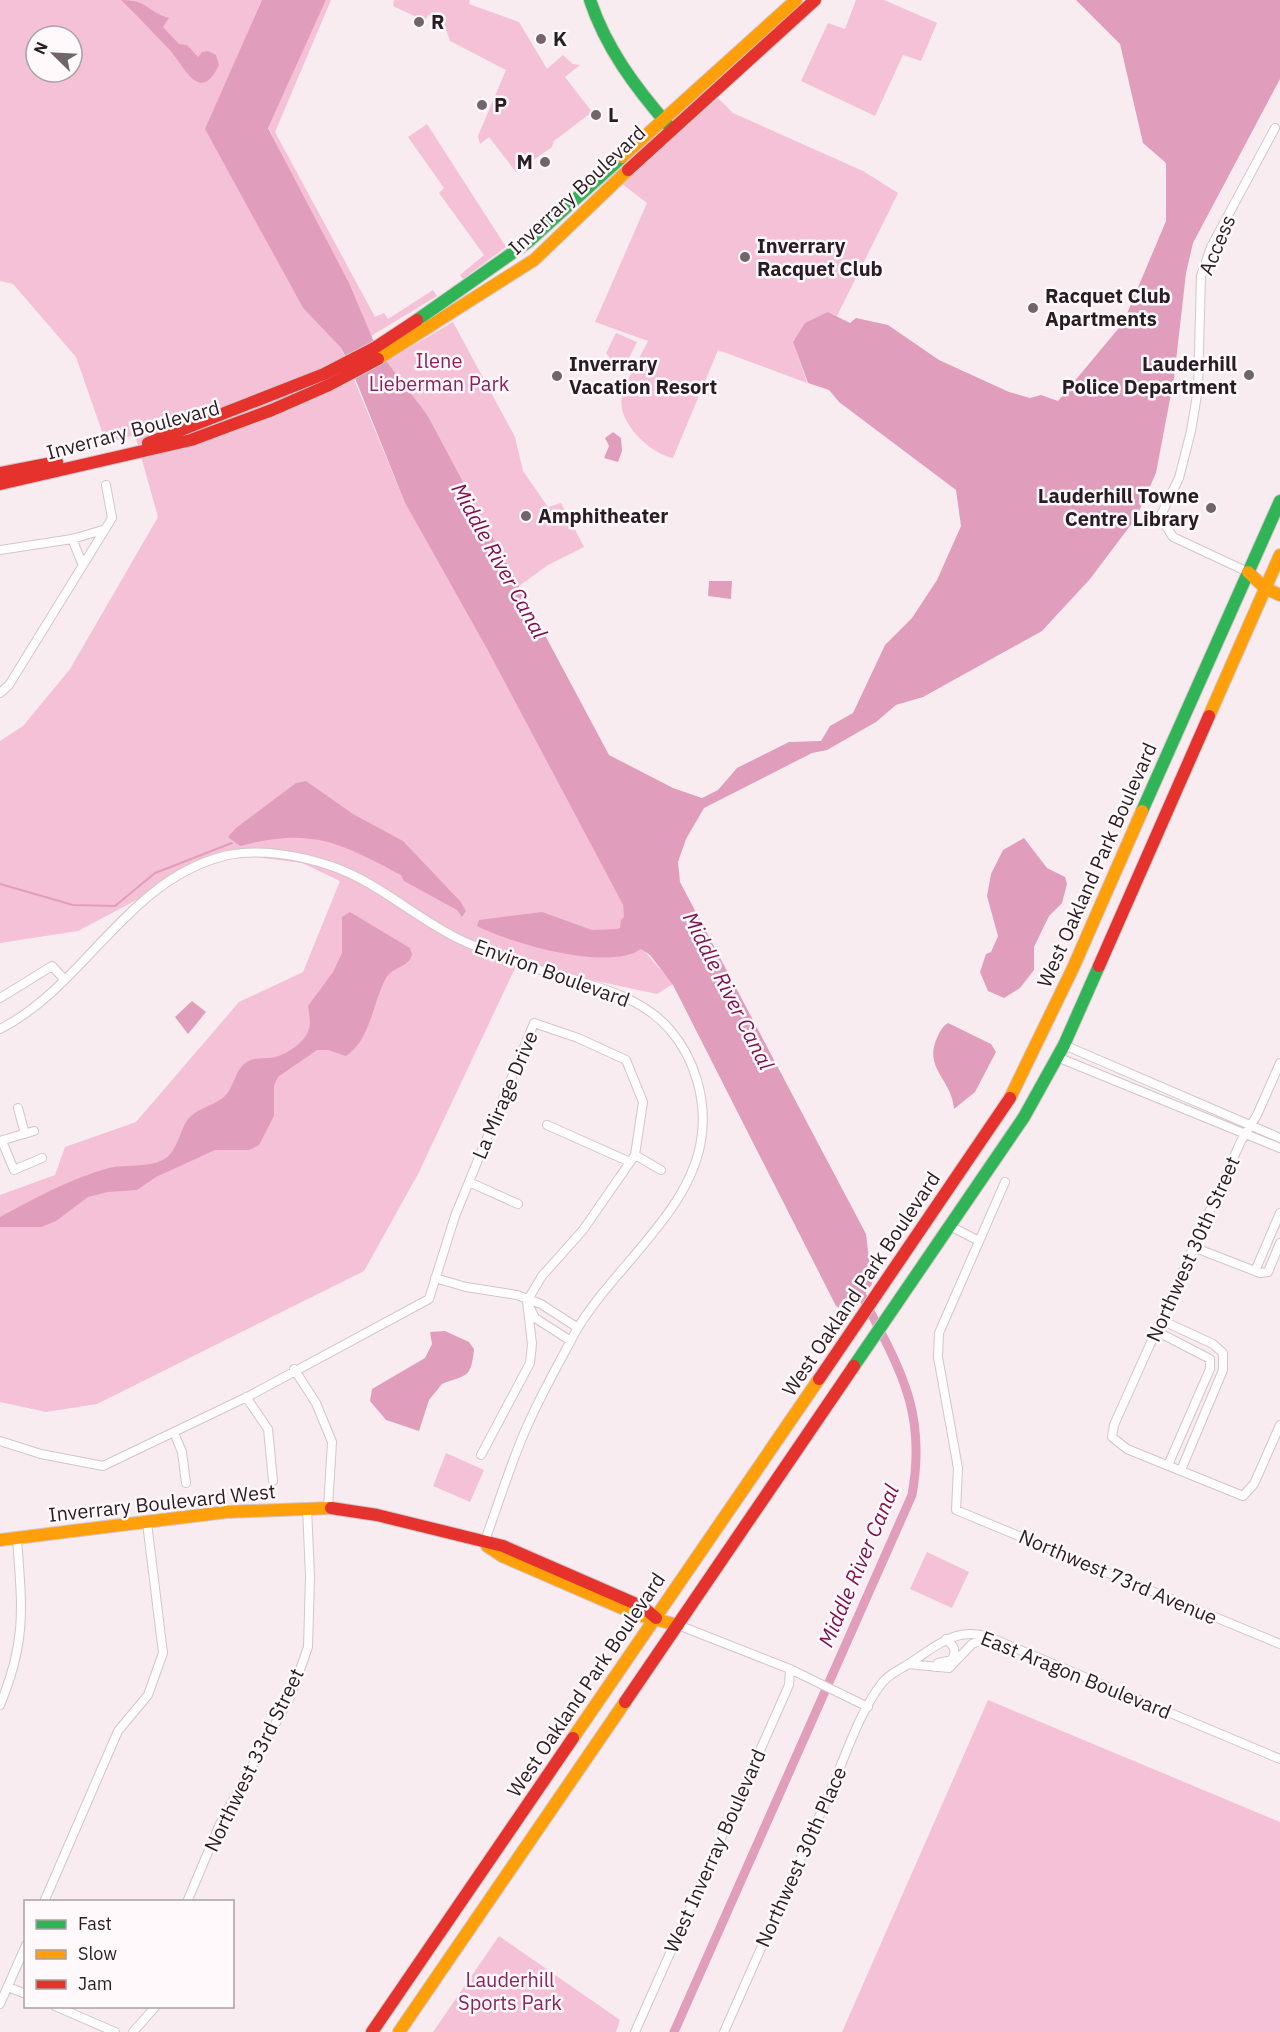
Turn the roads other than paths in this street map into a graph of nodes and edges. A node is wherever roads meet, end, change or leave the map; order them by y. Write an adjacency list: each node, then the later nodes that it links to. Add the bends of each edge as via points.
1 (590, 0): 4 (main road, via 623,68)
2 (796, 0): 4 (main road, Inverrary Boulevard)
3 (815, 0): 6 (main road, Inverrary Boulevard)
4 (663, 120): 6 (main road); 8 (main road, Inverrary Boulevard, via 528,242)
5 (1277, 128): 7 (street, Access); 19 (street, Access, via 1211,247 1201,276 1198,389 1191,431 1179,478 1160,518 1173,537)
6 (672, 130): 8 (main road, Inverrary Boulevard, via 534,260)
7 (1280, 137)
8 (380, 352): 9 (main road, Inverrary Boulevard)
9 (348, 369): 10 (main road, Inverrary Boulevard, via 152,441); 11 (main road, Inverrary Boulevard, via 272,410 191,440)
10 (0, 473)
11 (0, 484)
12 (106, 485): 14 (street, via 112,518)
13 (1280, 501): 19 (main road, West Oakland Park Boulevard)
14 (103, 530): 15 (street); 18 (street)
15 (72, 539): 16 (street); 18 (street)
16 (0, 550)
17 (1280, 555): 20 (main road, West Oakland Park Boulevard)
18 (82, 564): 22 (street, via 9,686)
19 (1248, 572): 20 (main road); 23 (main road, West Oakland Park Boulevard)
20 (1272, 582): 21 (main road); 25 (main road, West Oakland Park Boulevard)
21 (1280, 595)
22 (0, 693)
23 (1155, 784): 24 (main road, West Oakland Park Boulevard); 25 (main road, via 1159,806)
24 (1144, 809): 26 (main road, via 1150,821); 63 (main road, West Oakland Park Boulevard, via 1027,1069 851,1336)
25 (1167, 812): 26 (main road, West Oakland Park Boulevard)
26 (1150, 848): 30 (main road, West Oakland Park Boulevard)
27 (64, 979): 28 (street, via 52,966); 29 (street, Environ Boulevard, via 38,1004); 56 (street, Environ Boulevard, via 132,908 184,872 224,856 281,854 330,866 384,892 457,938 528,967 623,996 649,1011 672,1031 698,1084 703,1132 698,1160 671,1207)
28 (0, 998)
29 (0, 1029)
30 (1064, 1045): 31 (main road, West Oakland Park Boulevard); 35 (street)
31 (1057, 1057): 35 (street); 48 (main road, West Oakland Park Boulevard, via 1012,1136)
32 (1280, 1063): 35 (street, Northwest 30th Street)
33 (18, 1108): 37 (street)
34 (548, 1125): 42 (street)
35 (1247, 1129): 38 (street); 40 (street); 51 (street, Northwest 30th Street)
36 (34, 1131): 37 (street)
37 (25, 1134): 39 (street)
38 (1280, 1138)
39 (1, 1141): 41 (street, via 14,1170)
40 (1280, 1148)
41 (42, 1158)
42 (632, 1158): 43 (street); 44 (street, La Mirage Drive, via 643,1102 626,1060 534,1023); 54 (street, La Mirage Drive, via 583,1230 542,1275)
43 (661, 1170)
44 (469, 1182): 46 (street, La Mirage Drive); 53 (street, La Mirage Drive)
45 (1005, 1182): 49 (street)
46 (518, 1204)
47 (1280, 1214): 52 (street)
48 (950, 1226): 49 (street); 67 (main road, West Oakland Park Boulevard)
49 (979, 1241): 81 (street, Northwest 73rd Avenue, via 939,1333 937,1347 958,1467 956,1510)
50 (1280, 1243): 52 (street, via 1268,1272)
51 (1193, 1247): 52 (street); 55 (street, Northwest 30th Street)
52 (1255, 1271)
53 (435, 1278): 54 (street); 59 (street, via 429,1299)
54 (526, 1300): 56 (street, via 541,1304); 58 (street, via 535,1318); 65 (street, via 532,1344 530,1363)
55 (1161, 1320): 57 (street, Northwest 30th Street); 68 (street, via 1213,1344 1223,1353 1223,1370)
56 (578, 1328): 58 (street, Environ Boulevard)
57 (1156, 1331): 66 (street, via 1210,1359 1210,1369); 66 (street, Northwest 30th Street, via 1112,1437 1127,1449)
58 (571, 1341): 76 (street, Environ Boulevard, via 528,1424)
59 (294, 1369): 60 (street); 72 (street, via 316,1403 332,1442)
60 (246, 1397): 62 (street); 69 (street, Inverrary Boulevard West, via 268,1429)
61 (1280, 1425): 68 (street, via 1254,1484 1243,1496)
62 (174, 1433): 64 (street, via 104,1466 41,1454); 70 (street, Inverrary Boulevard West, via 182,1452)
63 (781, 1433): 67 (main road, via 787,1443); 77 (main road, West Oakland Park Boulevard)
64 (0, 1441)
65 (481, 1455)
66 (1168, 1465): 68 (street)
67 (783, 1470): 78 (main road, West Oakland Park Boulevard)
68 (1181, 1470)
69 (273, 1481)
70 (186, 1483)
71 (307, 1508): 72 (main road, Inverrary Boulevard West); 73 (main road, Inverrary Boulevard West, via 226,1512); 94 (street, Northwest 33rd Street, via 308,1647 291,1695 219,1826)
72 (328, 1508): 76 (main road, Inverrary Boulevard West, via 377,1515)
73 (147, 1523): 74 (main road, Inverrary Boulevard West); 93 (street, via 163,1653 148,1695 118,1731)
74 (17, 1539): 75 (main road, Inverrary Boulevard West); 86 (street, via 23,1609 21,1639 13,1675)
75 (0, 1540)
76 (484, 1543): 77 (main road, Inverrary Boulevard West, via 512,1560 638,1615)
77 (656, 1618): 78 (main road, Inverrary Boulevard West); 89 (main road, West Oakland Park Boulevard)
78 (678, 1625): 84 (street, Inverrary Boulevard West); 91 (main road, West Oakland Park Boulevard)
79 (989, 1637): 80 (street, East Aragon Boulevard, via 967,1633); 83 (street, via 972,1644 950,1668); 88 (street, East Aragon Boulevard)
80 (946, 1639): 82 (street, East Aragon Boulevard); 83 (street, via 954,1646 955,1654 952,1660)
81 (1280, 1644)
82 (908, 1664): 83 (street); 85 (street, East Aragon Boulevard, via 890,1673)
83 (935, 1667)
84 (790, 1669): 87 (street, Inverrary Boulevard West); 108 (street, West Inverray Boulevard, via 789,1685)
85 (880, 1684): 87 (street, Northwest 30th Place)
86 (0, 1705)
87 (868, 1707): 109 (street, Northwest 30th Place)
88 (1280, 1759)
89 (542, 1784): 90 (main road, West Oakland Park Boulevard); 91 (main road, via 539,1811)
90 (528, 1805): 92 (main road, via 532,1817); 96 (main road, West Oakland Park Boulevard)
91 (543, 1822): 92 (main road, West Oakland Park Boulevard)
92 (529, 1843): 100 (main road, West Oakland Park Boulevard)
93 (45, 1900)
94 (188, 1900)
95 (24, 1949): 97 (street)
96 (422, 1959): 99 (main road, West Oakland Park Boulevard); 100 (main road, via 419,1985)
97 (8, 1986): 98 (street); 101 (street)
98 (24, 1993)
99 (399, 1994): 104 (main road, via 406,2010); 107 (main road, West Oakland Park Boulevard)
100 (424, 1995): 104 (main road, West Oakland Park Boulevard)
101 (0, 2004)
102 (57, 2008): 105 (street)
103 (155, 2008): 106 (street)
104 (401, 2029)
105 (115, 2032)
106 (133, 2032)
107 (372, 2032)
108 (635, 2032)
109 (724, 2032)

